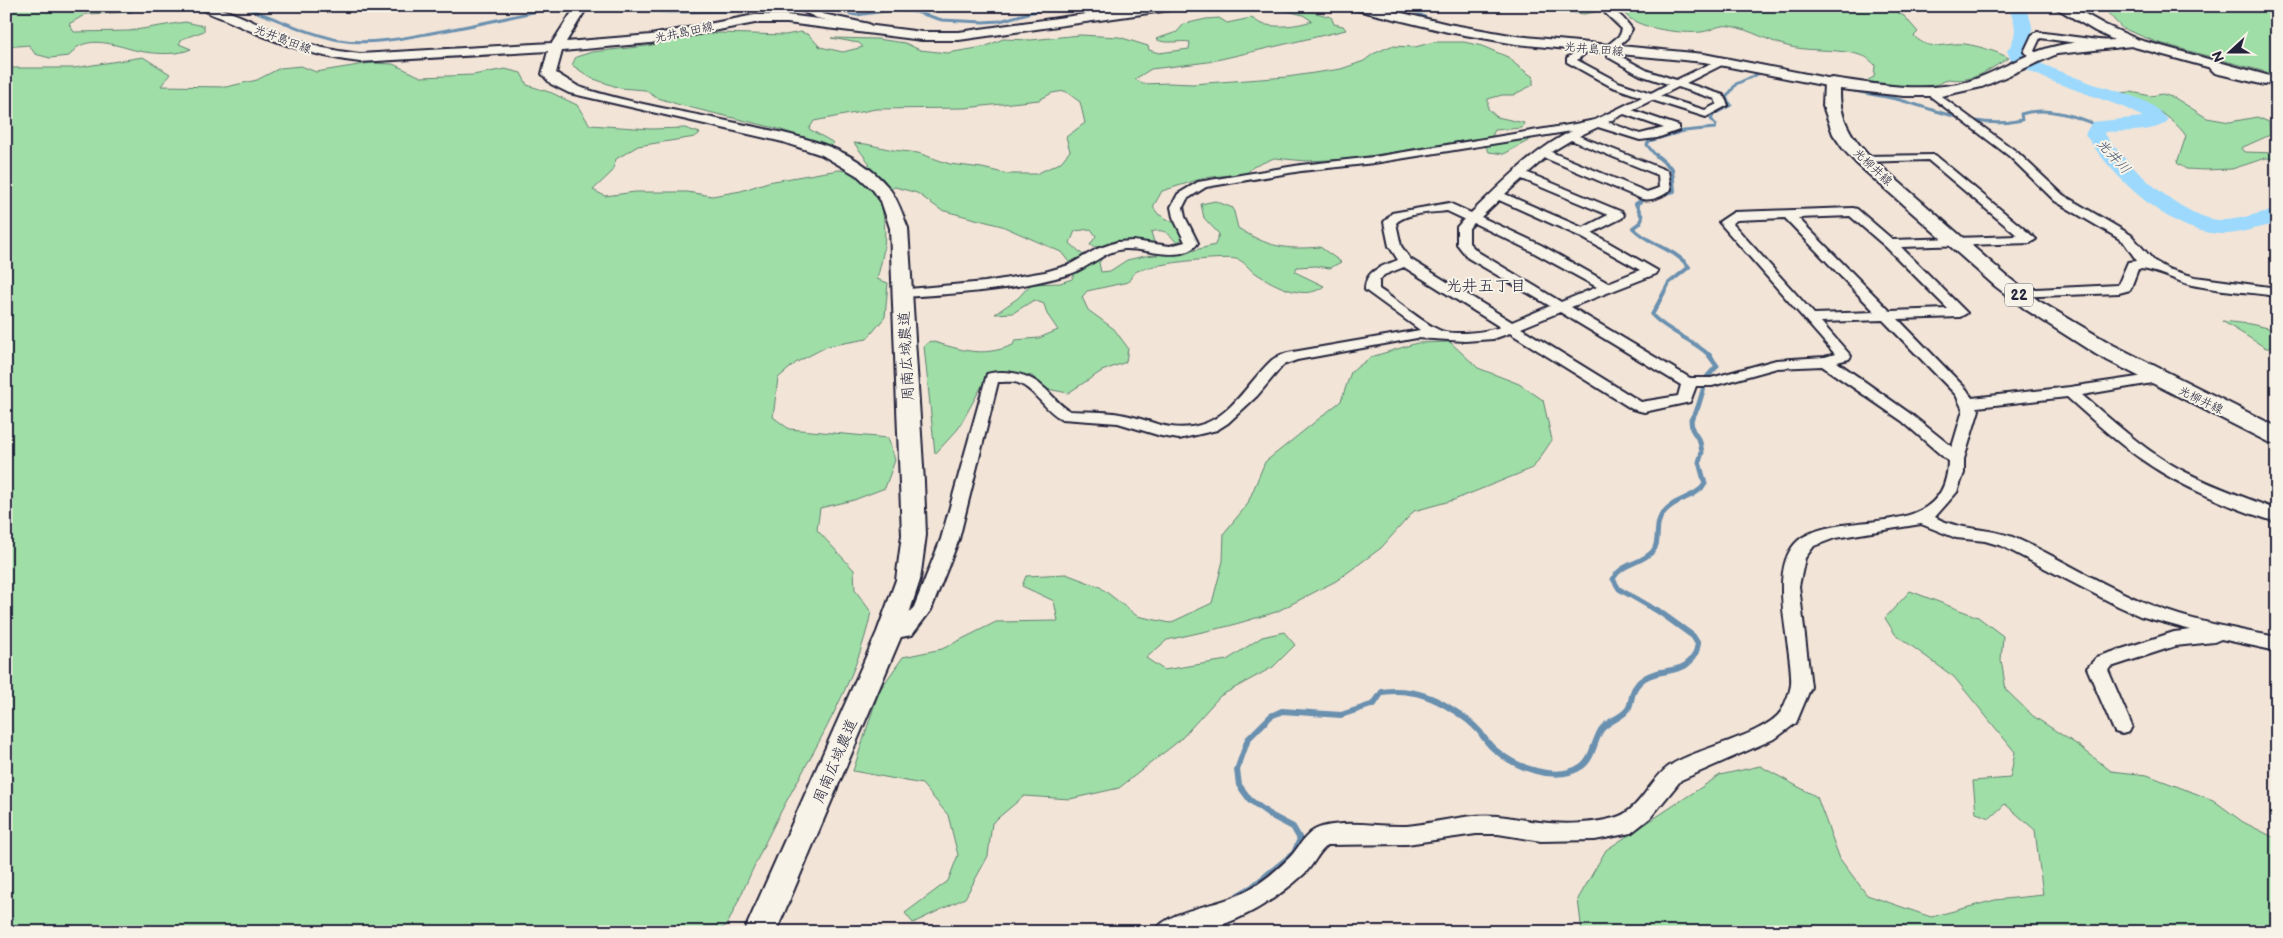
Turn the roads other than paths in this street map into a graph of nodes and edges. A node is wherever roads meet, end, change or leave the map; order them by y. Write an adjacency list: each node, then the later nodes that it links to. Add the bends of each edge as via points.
1 (205, 6): 10 (main road, 光井島田線, via 250,27 340,57)
2 (582, 6): 10 (main road, 周南広域農道)
3 (795, 6): 8 (street)
4 (1170, 6): 8 (main road, 光井島田線, via 959,36 922,36)
5 (1357, 6): 11 (main road, 光井島田線, via 1477,34)
6 (1602, 6): 12 (street, via 1622,21 1627,29 1613,45)
7 (2060, 6): 9 (main road)
8 (868, 29): 10 (main road, 光井島田線, via 787,19 755,19 631,42)
9 (2132, 42): 15 (main road); 17 (main road, via 2056,50 1974,84)
10 (558, 47): 35 (main road, 周南広域農道, via 549,65 549,74 570,89 802,143 849,162 866,174 880,188 899,228)
11 (1582, 48): 12 (main road, 光井島田線); 18 (street, via 1582,52 1570,60 1614,84)
12 (1614, 50): 13 (main road, 光井島田線); 16 (street, via 1611,55)
13 (1723, 61): 14 (main road, 光井島田線); 16 (street)
14 (1832, 83): 17 (main road, via 1889,91); 23 (main road, 光柳井線 / 22, via 1830,106 1835,120 1841,134)
15 (2277, 83)
16 (1678, 84): 18 (street); 18 (street, via 1719,97 1723,105 1706,114)
17 (1930, 91): 32 (street, via 2020,159 2059,198 2136,245 2140,256)
18 (1651, 96): 19 (street)
19 (1623, 110): 20 (street); 20 (street, via 1675,128 1641,137)
20 (1599, 122): 21 (street); 35 (street, via 1381,159 1216,181 1192,189 1178,207 1179,217 1191,238 1189,246 1166,249 1125,245 1105,250 1067,271 1014,283)
21 (1570, 136): 22 (street); 22 (street, via 1664,172 1664,189 1646,196)
22 (1543, 153): 24 (street)
23 (1862, 159): 29 (main road, 光柳井線 / 22); 29 (street, via 1931,157 2030,239)
24 (1520, 174): 25 (street); 28 (street, via 1618,215)
25 (1497, 194): 27 (street); 28 (street)
26 (1789, 215): 30 (street, via 1853,212); 38 (street); 39 (street, via 1734,216 1725,222)
27 (1472, 218): 31 (street, via 1449,207 1396,216 1390,222 1395,246); 33 (street, via 1536,248); 37 (street, via 1463,227 1462,234 1464,244 1473,256)
28 (1583, 233): 33 (street, via 1651,272)
29 (1957, 241): 30 (street); 36 (main road, 光柳井線 / 22)
30 (1890, 244): 38 (street, via 1960,313)
31 (1405, 262): 40 (street); 41 (street, via 1379,272 1372,280 1372,290)
32 (2149, 264): 34 (street, via 2210,285); 36 (street, via 2133,265 2125,287 2119,289)
33 (1608, 288): 37 (street)
34 (2277, 292)
35 (903, 293): 51 (main road, 周南広域農道, via 914,535 908,580)
36 (2018, 294): 43 (main road, 光柳井線 / 22, via 2072,330)
37 (1562, 308): 40 (street); 44 (street)
38 (1888, 316): 39 (street); 46 (street)
39 (1812, 318): 42 (street, via 1844,356)
40 (1513, 328): 41 (street, via 1494,335); 44 (street, via 1637,406 1685,399 1689,386)
41 (1435, 334): 51 (street, via 1400,336 1293,356 1278,362 1223,420 1211,428 1179,434 1119,418 1067,416 1022,379 992,377 950,539 922,610 905,630)
42 (1825, 361): 44 (street, via 1776,364); 48 (street, via 1906,418)
43 (2158, 378): 45 (street); 47 (main road, 光柳井線 / 22)
44 (1699, 382)
45 (2070, 392): 46 (street); 49 (street, via 2167,469)
46 (1969, 404): 48 (street, via 1971,410)
47 (2277, 437)
48 (1956, 459): 50 (street, via 1956,473 1949,492)
49 (2277, 516)
50 (1922, 518): 52 (street, via 1956,532 1987,535 2008,542 2124,601); 56 (street, via 1832,533 1808,542 1796,557 1790,586 1801,687 1789,717 1769,732 1674,774 1642,812 1623,826 1595,831 1541,832 1476,824 1407,835 1324,836 1312,844 1298,865 1259,897)
51 (890, 632): 55 (main road, 周南広域農道)
52 (2232, 635): 53 (street); 54 (street, via 2174,639 2104,662 2098,668)
53 (2277, 644)
54 (2122, 726)
55 (760, 932)
56 (1167, 932)

